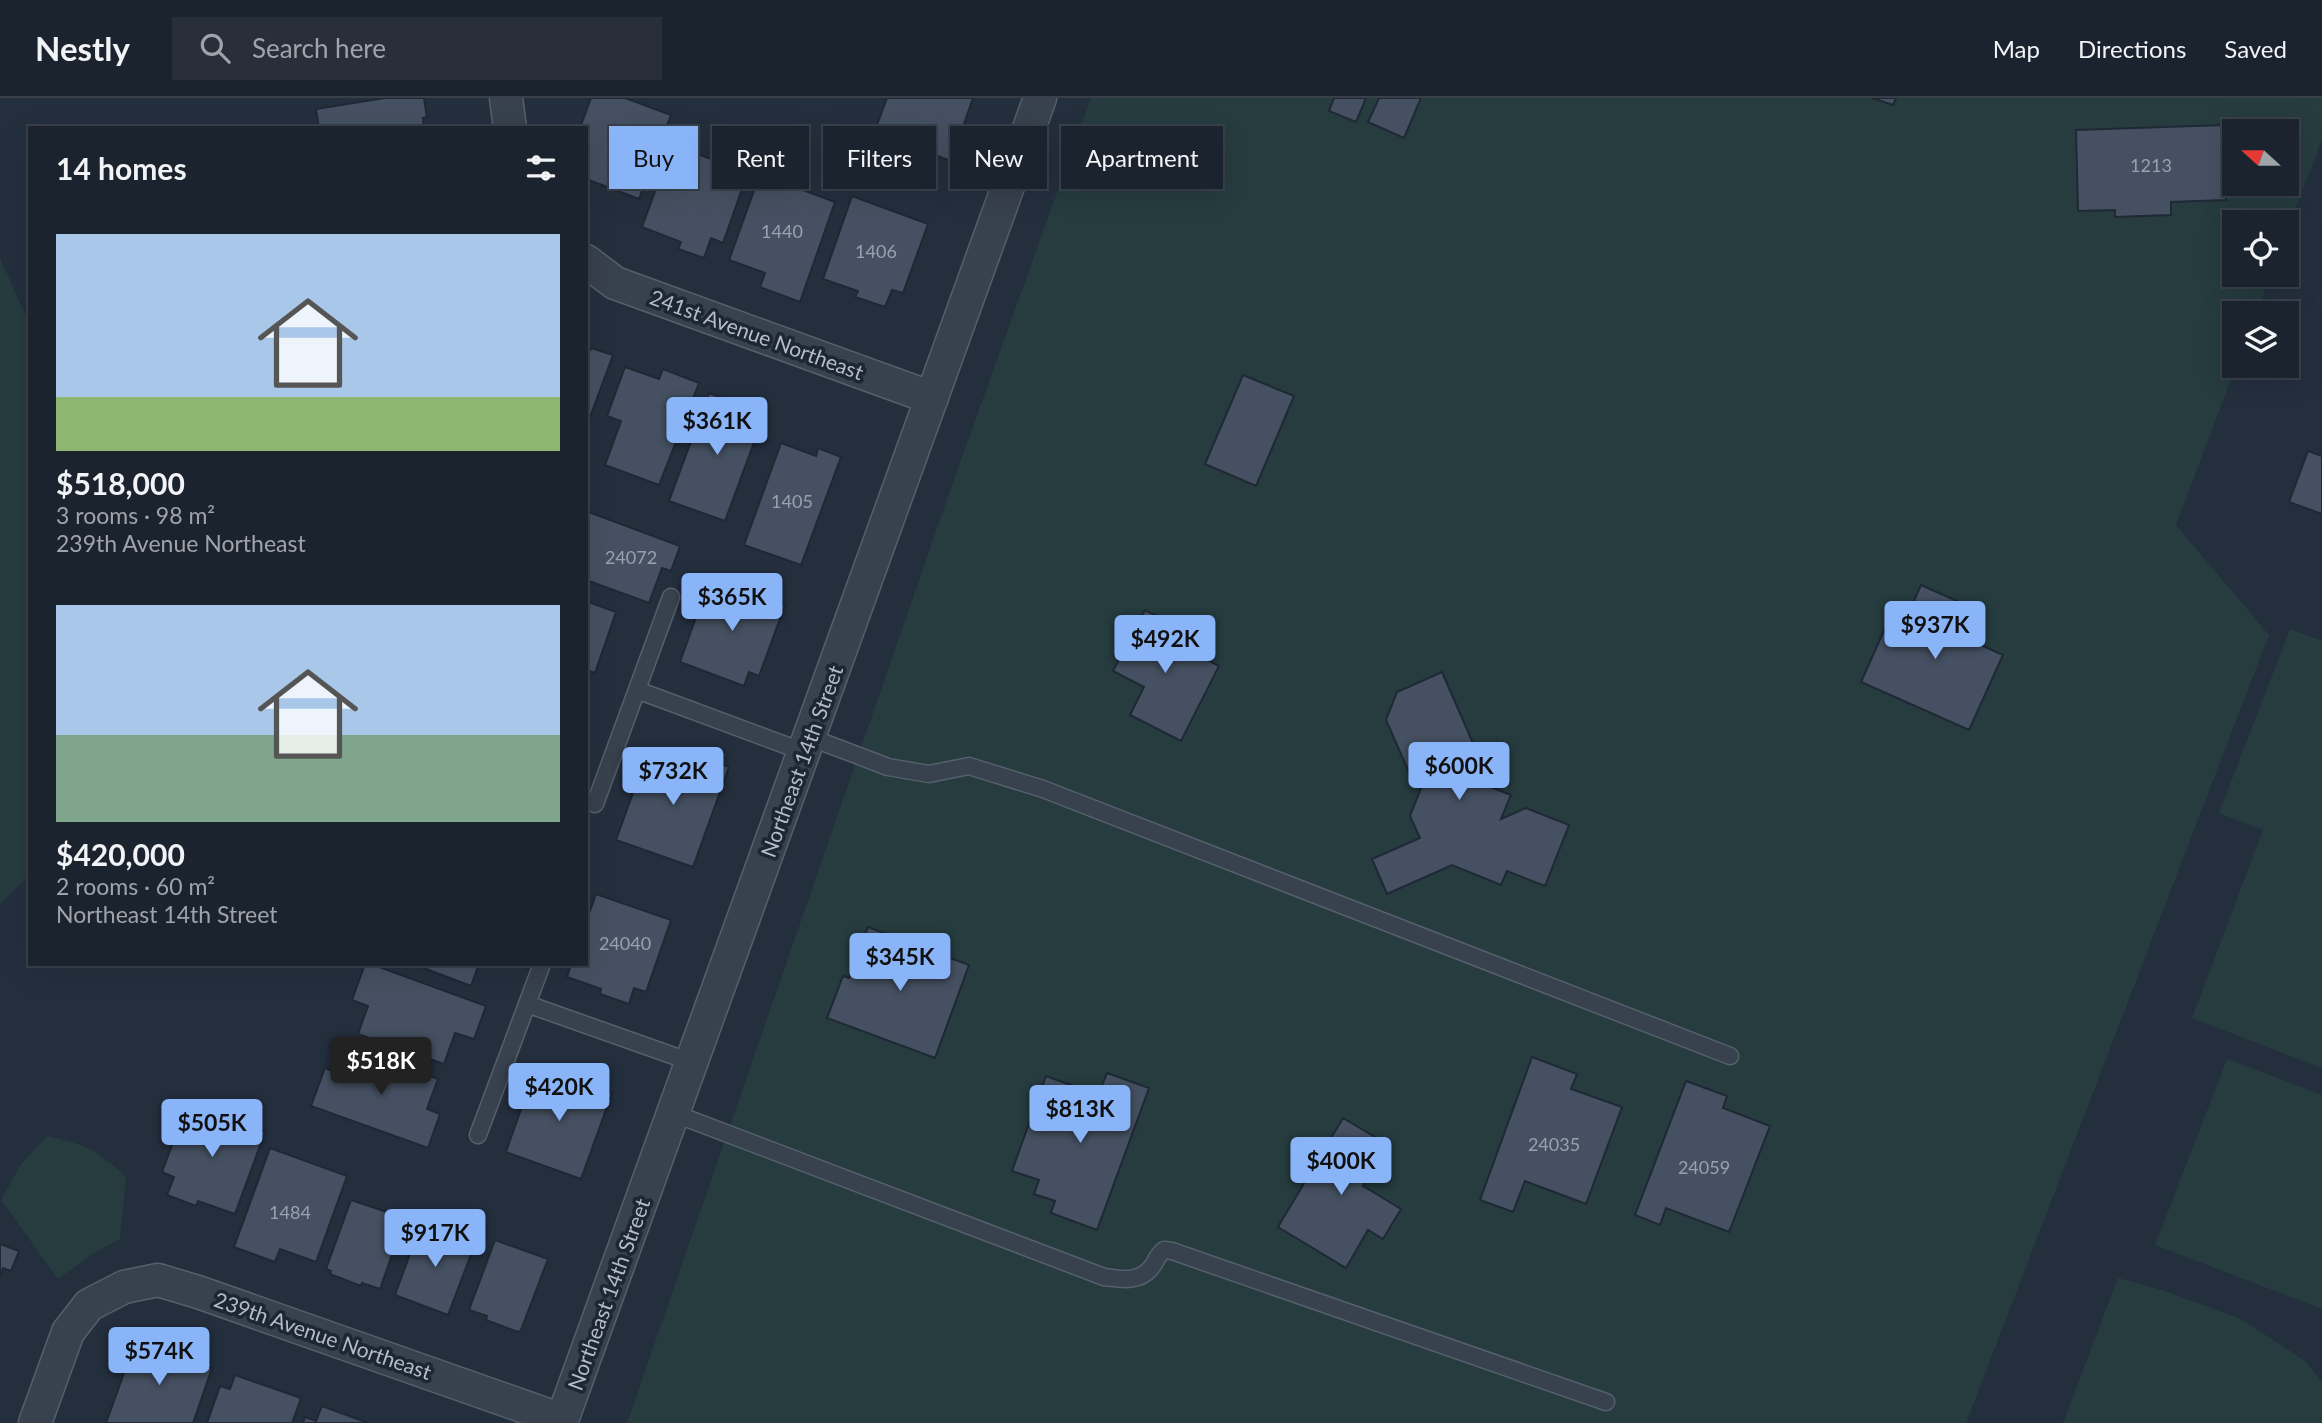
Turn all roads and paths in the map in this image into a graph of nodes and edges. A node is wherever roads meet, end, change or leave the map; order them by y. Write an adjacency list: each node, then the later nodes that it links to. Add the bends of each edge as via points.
1 (506, 98): 3 (street)
2 (1040, 98): 5 (street, Northeast 14th Street)
3 (510, 126)
4 (588, 263): 5 (street, 241st Avenue Northeast, via 615,283)
5 (932, 398): 8 (street, Northeast 14th Street)
6 (671, 597): 7 (lane)
7 (637, 690): 8 (lane); 9 (lane)
8 (806, 745): 12 (lane, via 929,774 969,766 1043,789); 13 (street, Northeast 14th Street)
9 (595, 804)
10 (541, 966): 11 (lane)
11 (527, 1004): 13 (lane); 15 (lane)
12 (1730, 1056)
13 (691, 1062): 14 (street, Northeast 14th Street)
14 (673, 1113): 16 (lane, via 1104,1277 1129,1280 1140,1276 1152,1268 1160,1252 1172,1251); 17 (street, Northeast 14th Street)
15 (478, 1135)
16 (1606, 1402)
17 (561, 1421): 18 (street, 239th Avenue Northeast, via 158,1280 124,1287 89,1305 68,1332)
18 (35, 1423)

